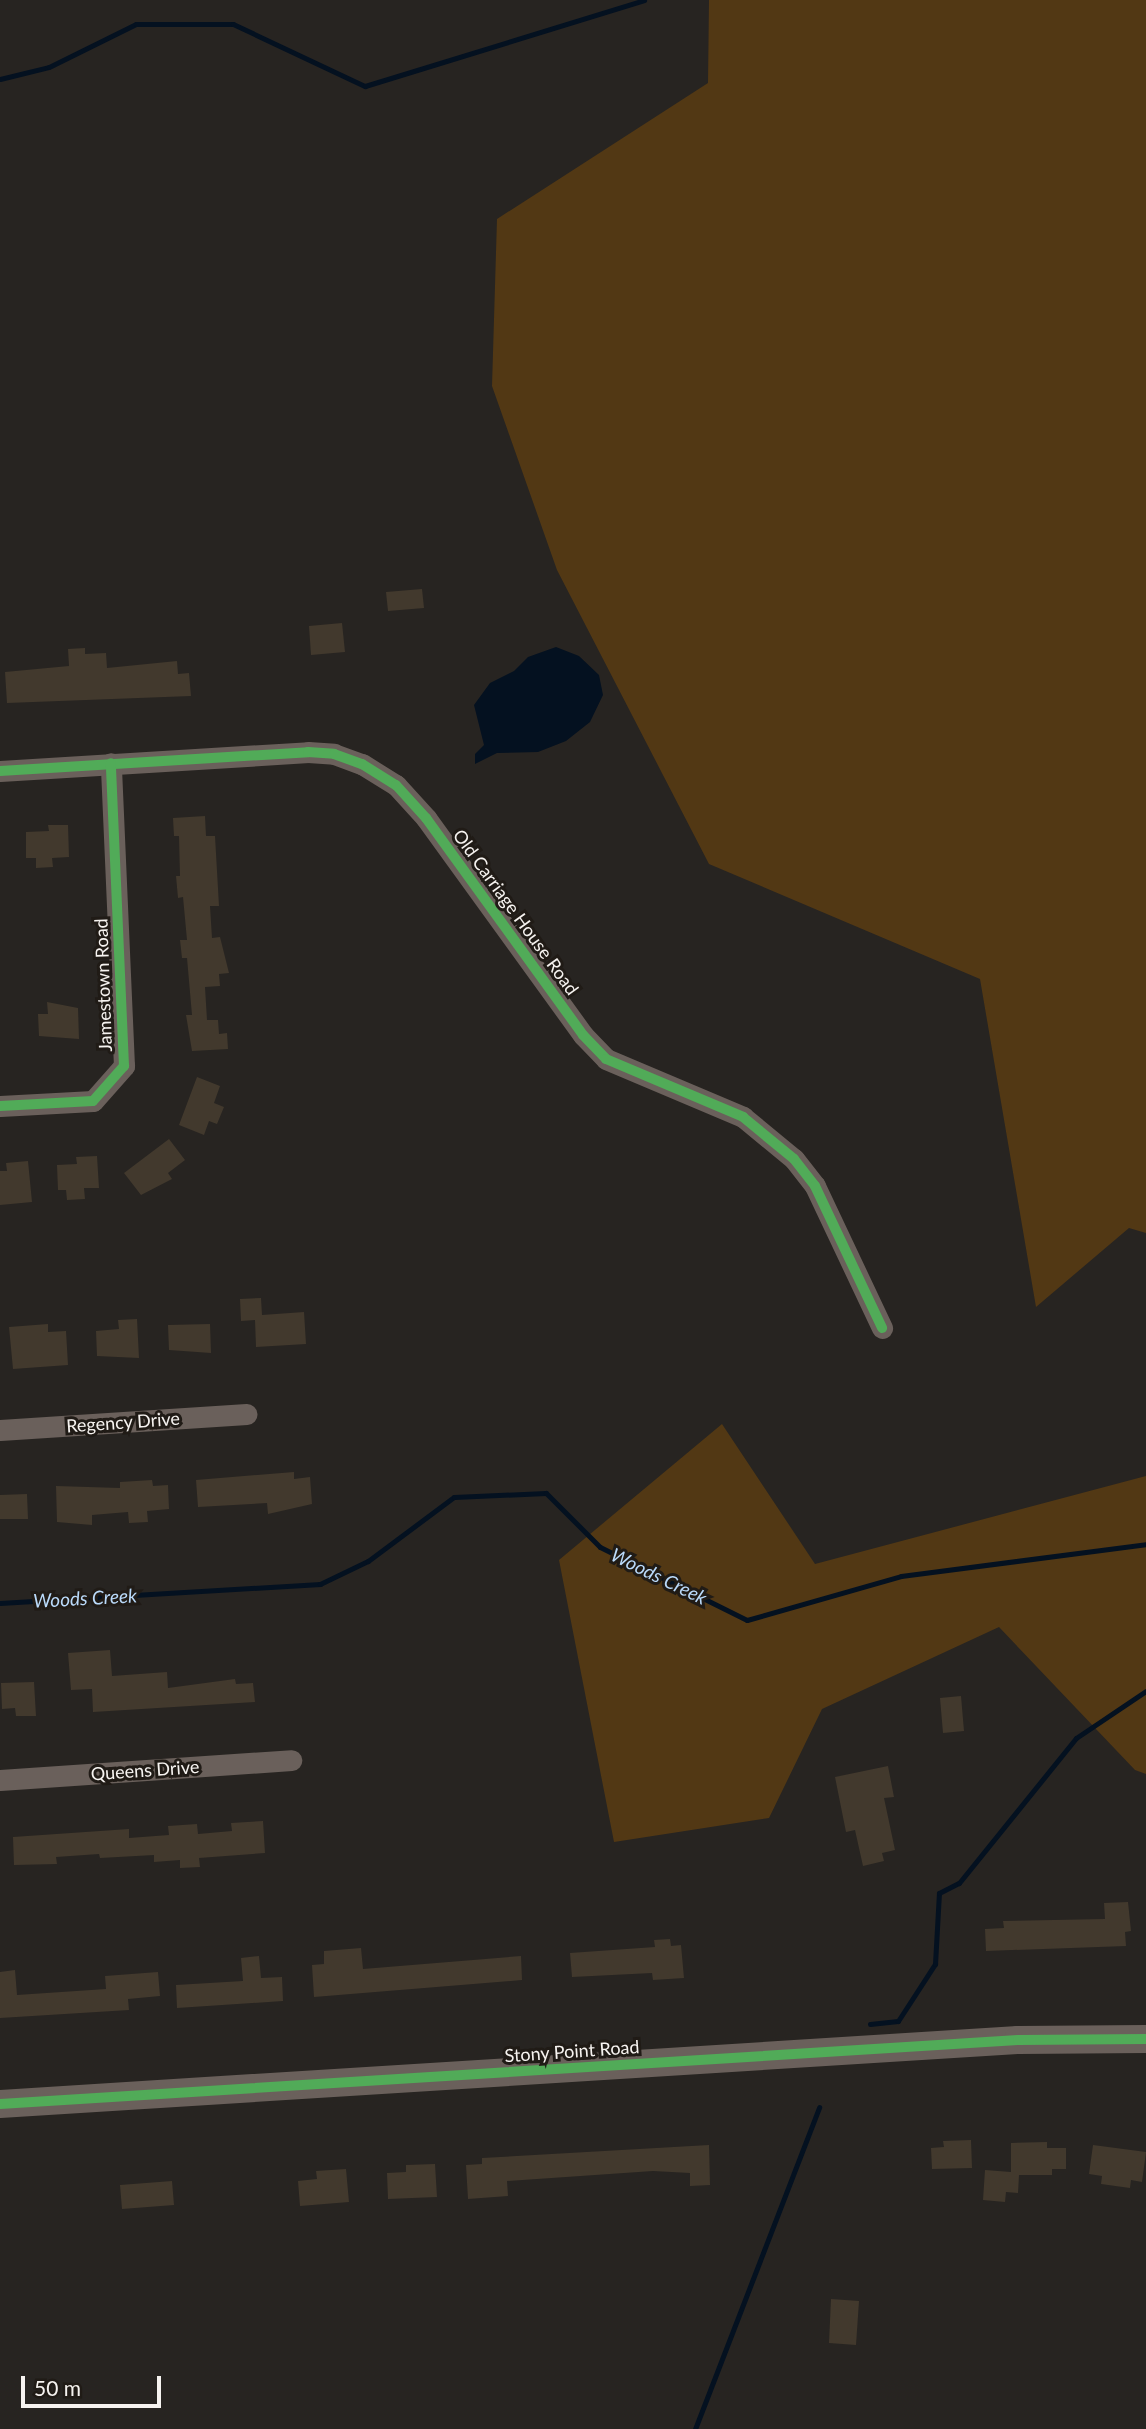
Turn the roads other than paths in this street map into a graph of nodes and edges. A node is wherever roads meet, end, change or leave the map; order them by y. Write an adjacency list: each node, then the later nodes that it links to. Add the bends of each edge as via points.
1 (111, 763): 2 (street, Old Carriage House Road); 3 (street, Jamestown Road, via 124,1066 93,1101); 4 (street, Old Carriage House Road, via 334,754 362,764 396,785 426,818 583,1035 607,1059 743,1117 794,1159 815,1186)
2 (0, 771)
3 (0, 1106)
4 (882, 1328)
5 (247, 1414): 6 (street, Regency Drive)
6 (0, 1430)
7 (291, 1760): 8 (street, Queens Drive)
8 (0, 1780)
9 (1146, 2039): 10 (street, Stony Point Road, via 1005,2040)
10 (0, 2104)

